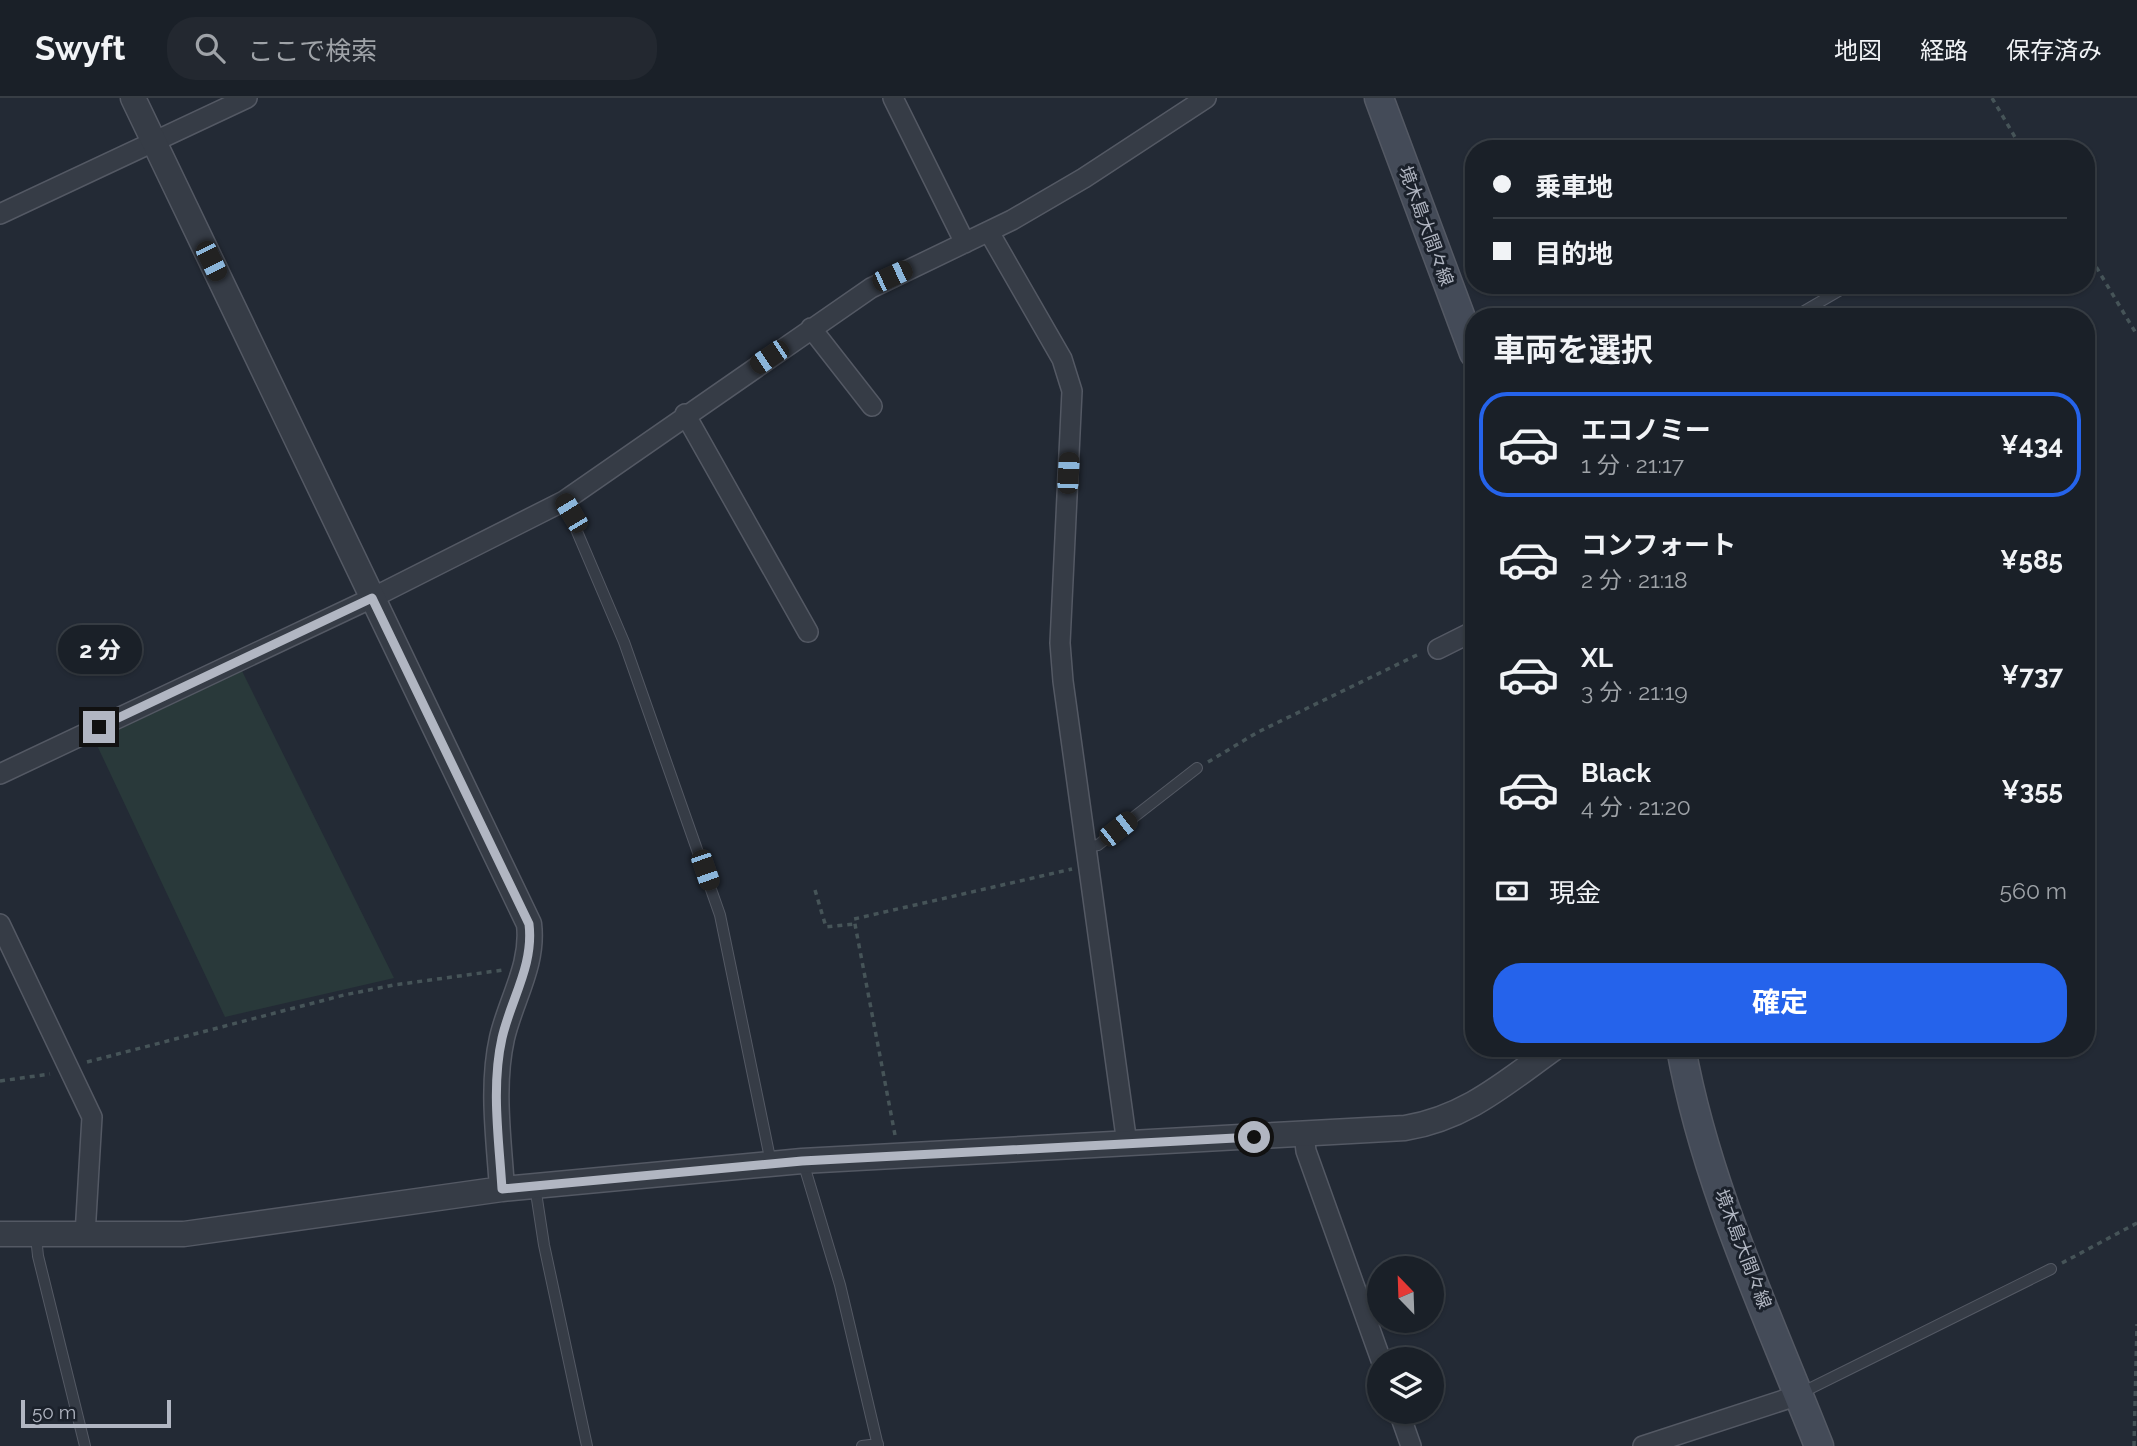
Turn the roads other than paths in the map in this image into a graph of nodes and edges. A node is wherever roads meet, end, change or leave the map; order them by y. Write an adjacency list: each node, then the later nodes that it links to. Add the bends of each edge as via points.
1 (133, 98): 6 (street)
2 (247, 98): 6 (street)
3 (893, 98): 9 (street)
4 (1206, 98): 8 (street, via 1084,178)
5 (1379, 98): 13 (main road, 境木島大間々線)
6 (153, 141): 7 (street); 17 (street)
7 (0, 214)
8 (989, 232): 9 (street); 23 (street, via 1056,349 1072,391 1060,643)
9 (965, 243): 12 (street, via 882,282)
10 (1834, 294): 11 (lane)
11 (1809, 308)
12 (811, 328): 14 (street); 15 (street)
13 (1465, 329)
14 (872, 406)
15 (685, 414): 16 (street); 18 (street)
16 (564, 501): 17 (street); 30 (lane, via 624,642 720,915)
17 (372, 598): 22 (street); 32 (street, via 529,924 526,967 498,1066)
18 (808, 632)
19 (1465, 636): 20 (street)
20 (1438, 649)
21 (1197, 768): 23 (lane)
22 (0, 774)
23 (1086, 856): 28 (street)
24 (0, 924): 35 (street, via 94,1126)
25 (1542, 1057): 27 (street, via 1444,1120 1405,1128)
26 (1683, 1057): 38 (main road, 境木島大間々線, via 1701,1137)
27 (1304, 1134): 28 (street); 37 (street, via 1306,1151)
28 (1127, 1144): 29 (street)
29 (802, 1161): 30 (street); 40 (lane, via 839,1285)
30 (771, 1164): 31 (street)
31 (535, 1186): 32 (street); 42 (lane)
32 (502, 1189): 35 (street, via 184,1234)
33 (0, 1234): 34 (street)
34 (36, 1234): 35 (street); 41 (lane)
35 (85, 1236)
36 (2051, 1269): 38 (lane)
37 (1376, 1347)
38 (1799, 1395): 45 (street); 46 (main road, 境木島大間々線)
39 (1403, 1424): 44 (street)
40 (878, 1445): 43 (lane)
41 (85, 1446)
42 (587, 1446)
43 (862, 1446)
44 (1411, 1446)
45 (1643, 1446)
46 (1819, 1446)

